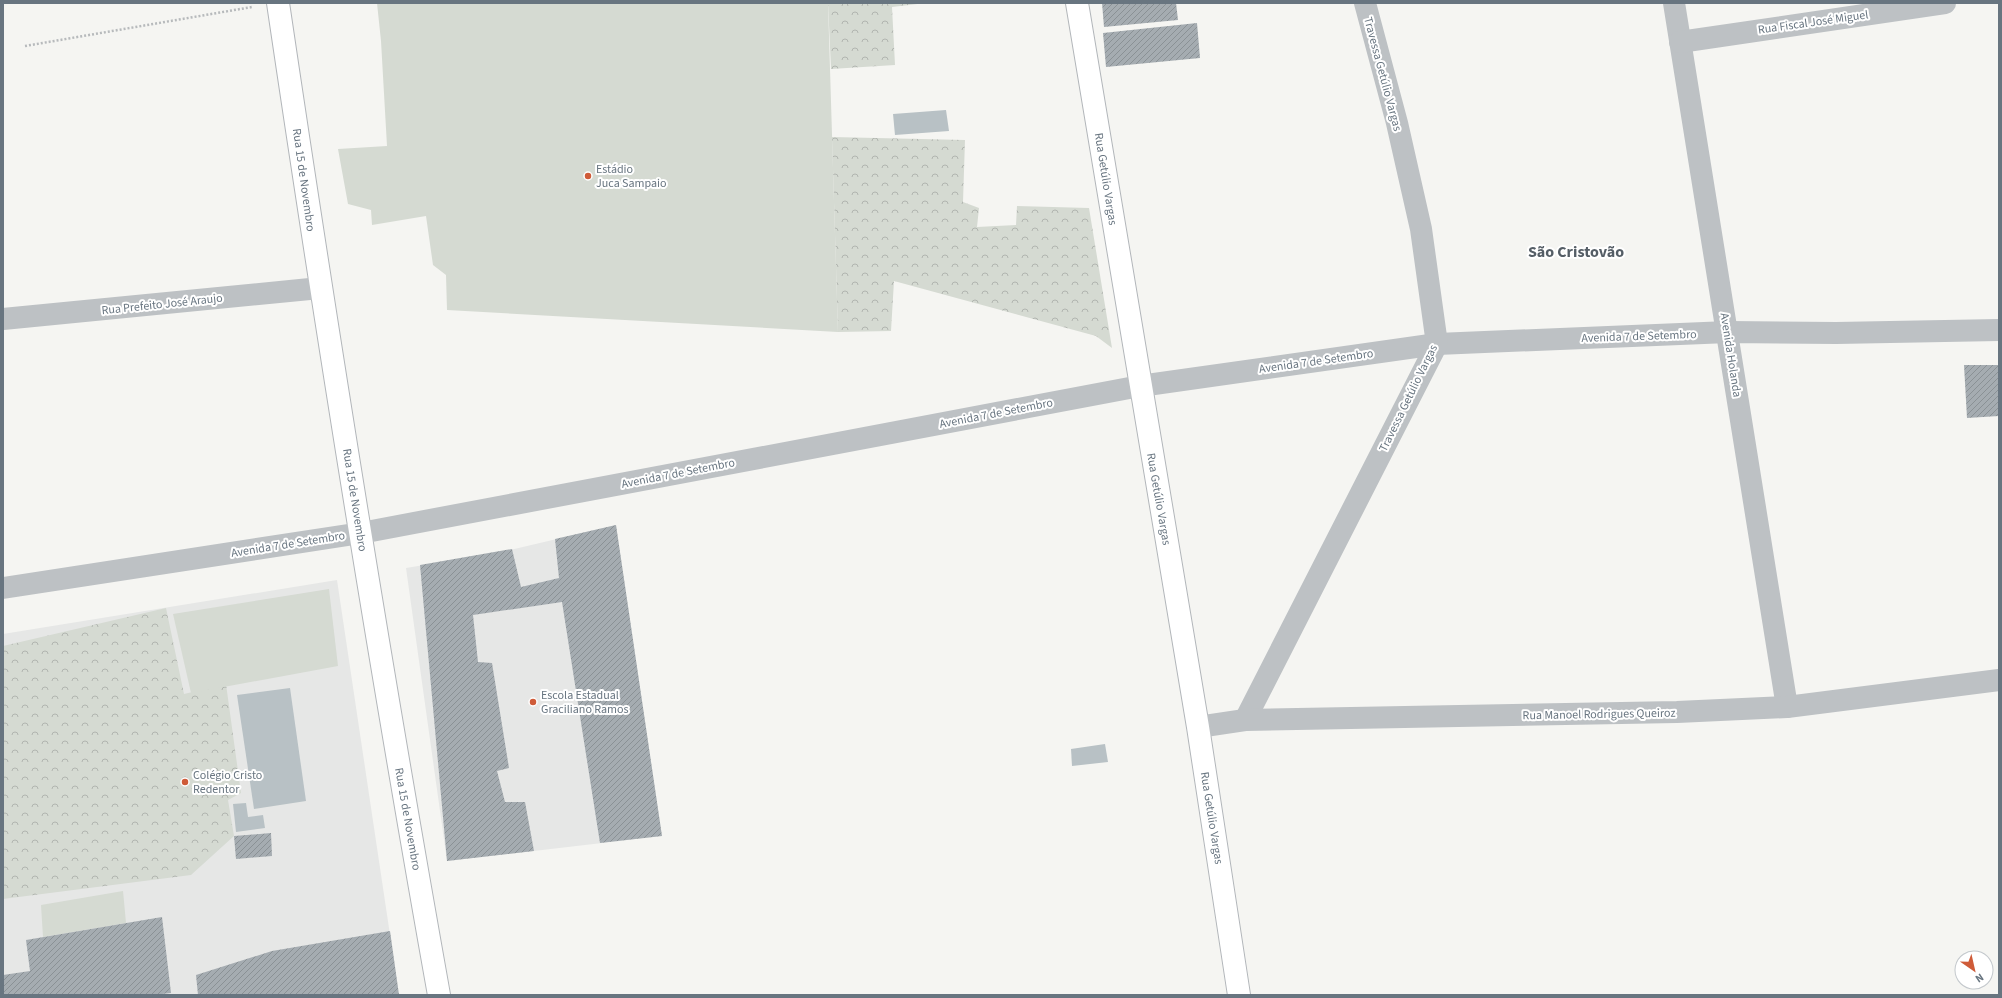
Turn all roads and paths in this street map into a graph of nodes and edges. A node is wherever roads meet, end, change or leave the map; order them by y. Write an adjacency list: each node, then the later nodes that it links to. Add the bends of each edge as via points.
1 (278, 3): 9 (street, Rua 15 de Novembro)
2 (1077, 3): 14 (street, Rua Getúlio Vargas)
3 (1365, 3): 13 (street, Travessa Getúlio Vargas, via 1397,123 1421,229)
4 (1674, 3): 7 (street, Avenida Holanda)
5 (1945, 3): 7 (street, Rua Fiscal José Miguel)
6 (256, 6): 8 (path)
7 (1680, 42): 12 (street, Avenida Holanda)
8 (24, 46)
9 (320, 288): 10 (street, Rua Prefeito José Araujo); 15 (street, Rua 15 de Novembro)
10 (3, 319)
11 (1999, 330): 12 (street, Avenida 7 de Setembro)
12 (1728, 332): 13 (street, Avenida 7 de Setembro); 18 (street, Avenida Holanda)
13 (1437, 344): 14 (street, Avenida 7 de Setembro); 19 (street, Travessa Getúlio Vargas)
14 (1140, 386): 15 (street, Avenida 7 de Setembro); 20 (street, Rua Getúlio Vargas)
15 (361, 533): 16 (street, Avenida 7 de Setembro); 21 (street, Rua 15 de Novembro)
16 (3, 588)
17 (1999, 680): 18 (street, Rua Manoel Rodrigues Queiroz)
18 (1787, 707): 19 (street, Rua Manoel Rodrigues Queiroz, via 1677,712)
19 (1245, 720): 20 (street, Rua Manoel Rodrigues Queiroz)
20 (1198, 727): 22 (street, Rua Getúlio Vargas)
21 (439, 995)
22 (1239, 995)

